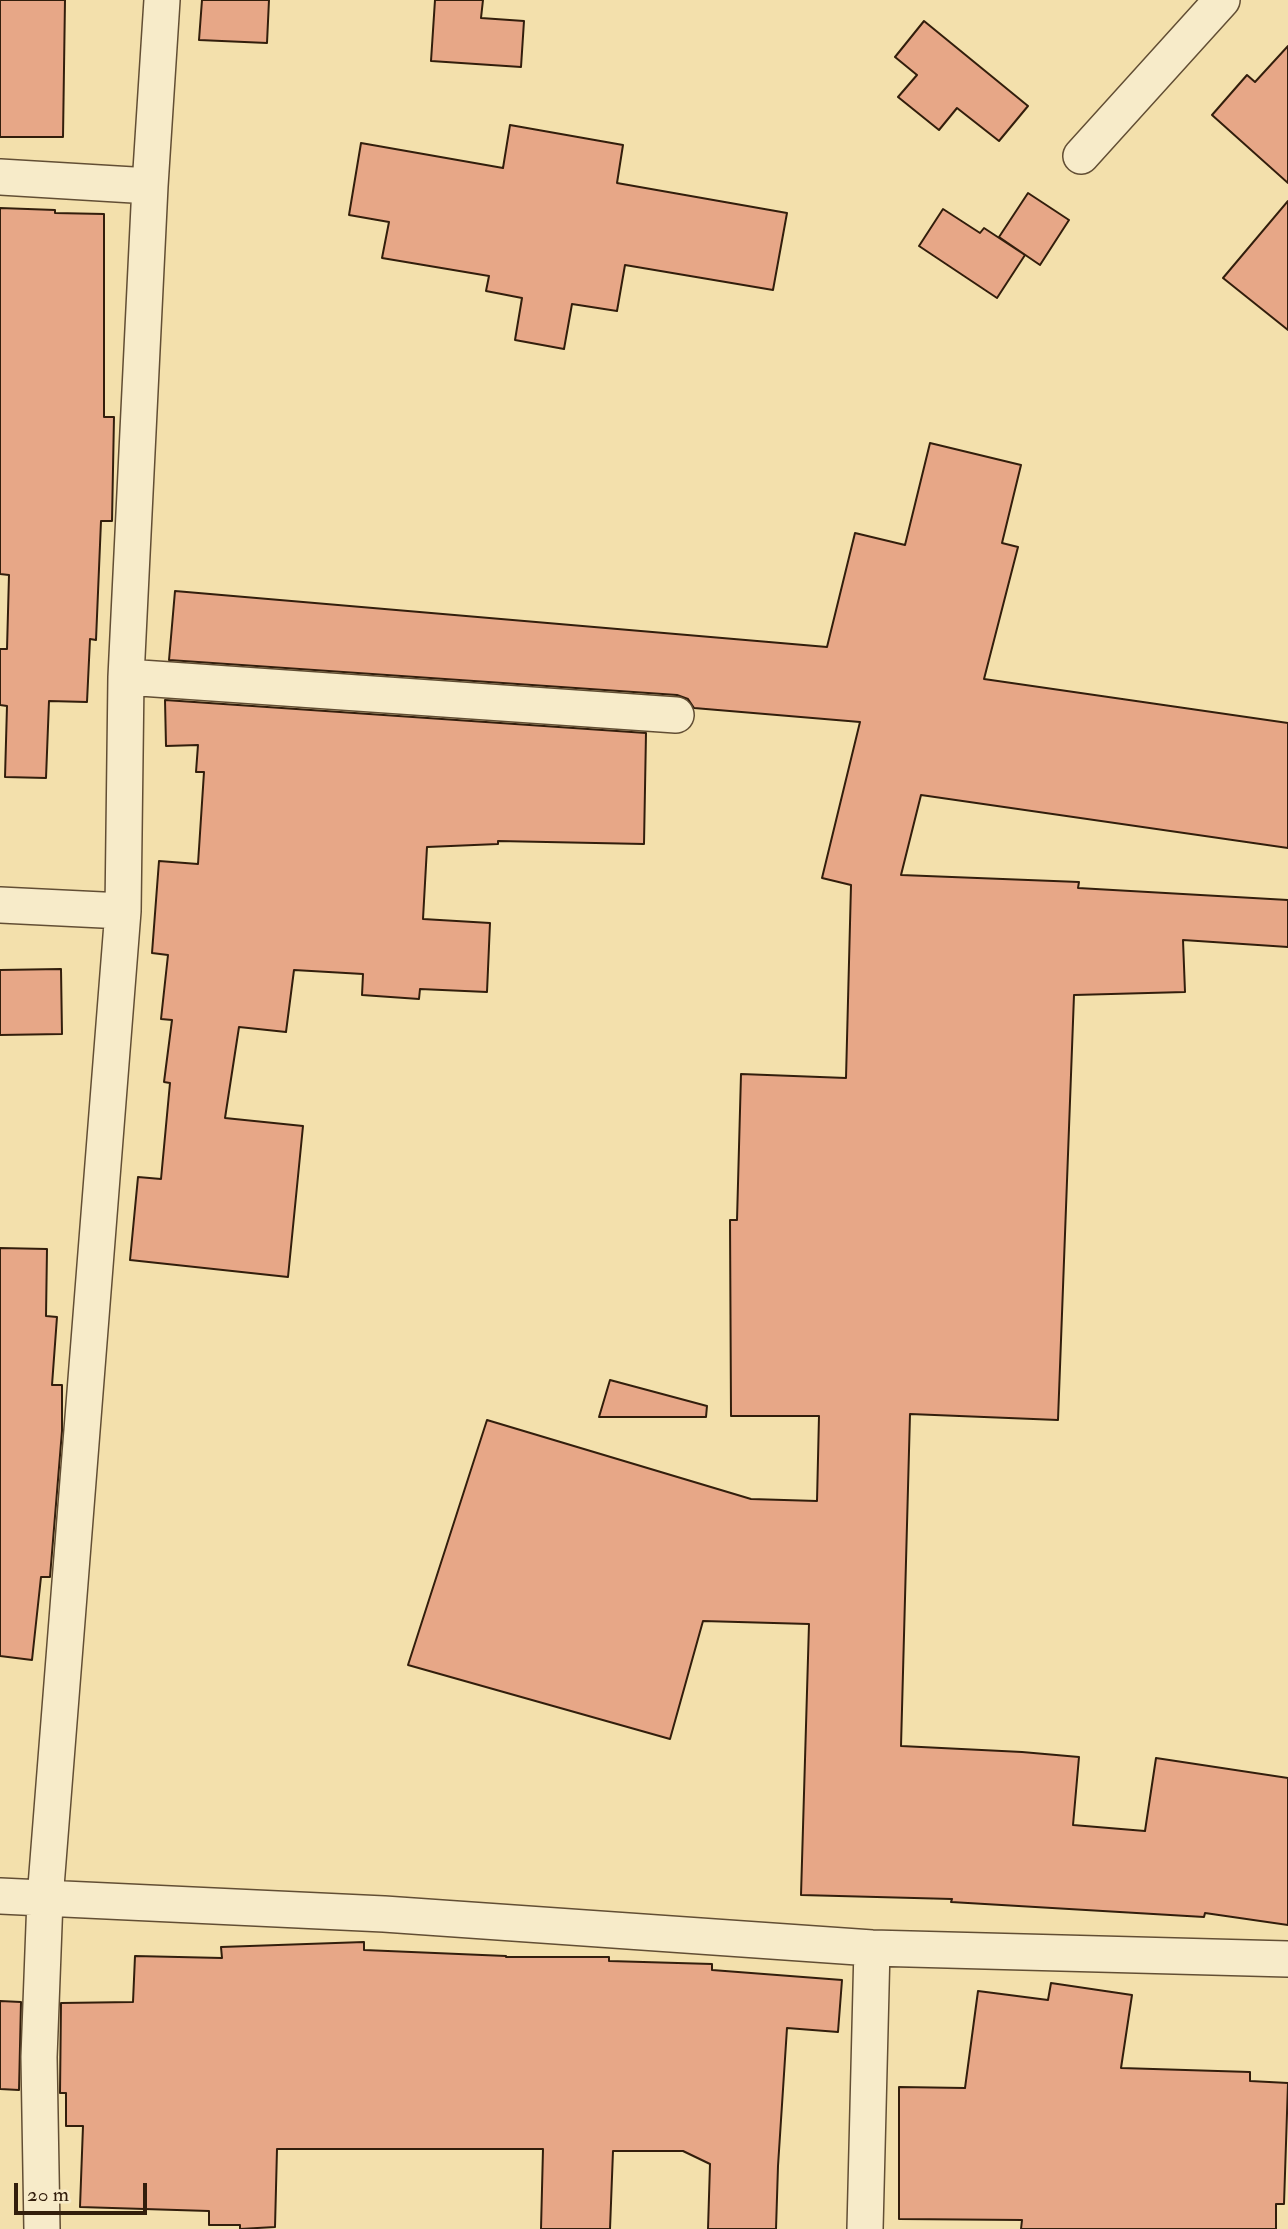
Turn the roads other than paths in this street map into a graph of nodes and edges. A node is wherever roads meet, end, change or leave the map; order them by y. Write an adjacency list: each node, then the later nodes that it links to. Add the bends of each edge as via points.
1 (162, 0): 5 (street)
2 (1222, 0): 3 (street)
3 (1081, 156)
4 (0, 177): 5 (street)
5 (150, 186): 6 (street)
6 (126, 677): 7 (street); 9 (street)
7 (676, 715)
8 (0, 905): 9 (street)
9 (123, 911): 11 (street)
10 (0, 1896): 11 (street)
11 (45, 1899): 12 (street, via 384,1914); 14 (street, via 39,2057)
12 (872, 1948): 13 (street); 15 (street)
13 (1288, 1959)
14 (42, 2229)
15 (865, 2229)

